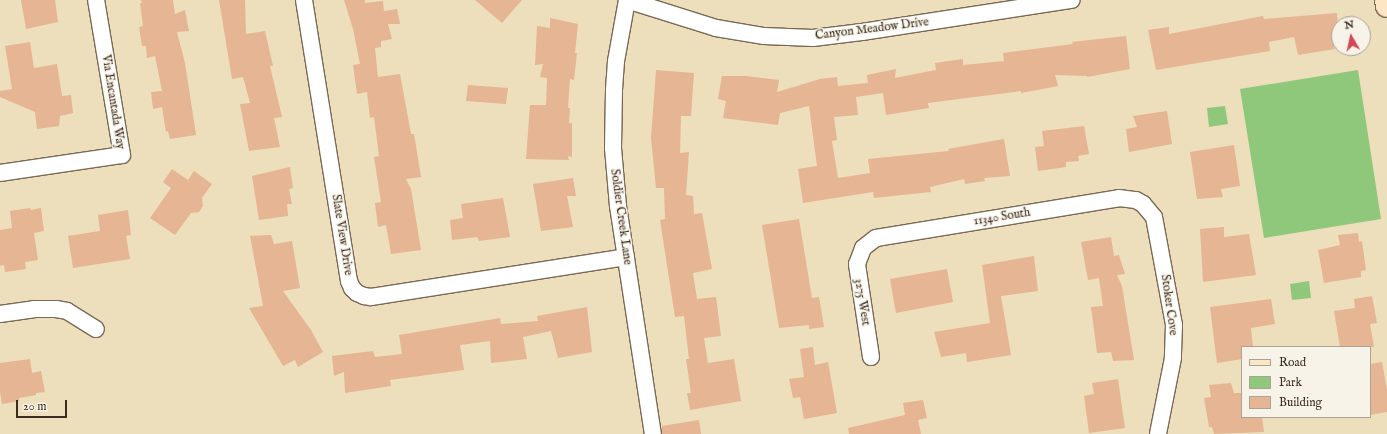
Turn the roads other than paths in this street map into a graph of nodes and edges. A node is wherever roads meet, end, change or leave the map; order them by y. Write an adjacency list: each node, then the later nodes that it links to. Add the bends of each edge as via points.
1 (96, 0): 7 (street, Via Encantada Way, via 122,155)
2 (304, 0): 10 (street, Slate View Drive, via 349,281 357,294 371,297)
3 (627, 0): 4 (street, Canyon Meadow Drive, via 716,28 764,36 813,38); 10 (street, Soldier Creek Lane, via 616,61 612,119 615,177)
4 (1072, 0)
5 (1386, 0): 6 (street)
6 (1387, 6)
7 (0, 172)
8 (1144, 204): 9 (street, 11340 South, via 1136,200 1119,198 884,236 869,242); 15 (street, Stoker Cove, via 1157,225 1174,331 1171,370)
9 (863, 248): 13 (street, 3275 West, via 857,272)
10 (626, 257): 14 (street, Soldier Creek Lane)
11 (0, 314): 12 (street, via 56,309 67,311)
12 (96, 328)
13 (871, 357)
14 (653, 434)
15 (1158, 434)

